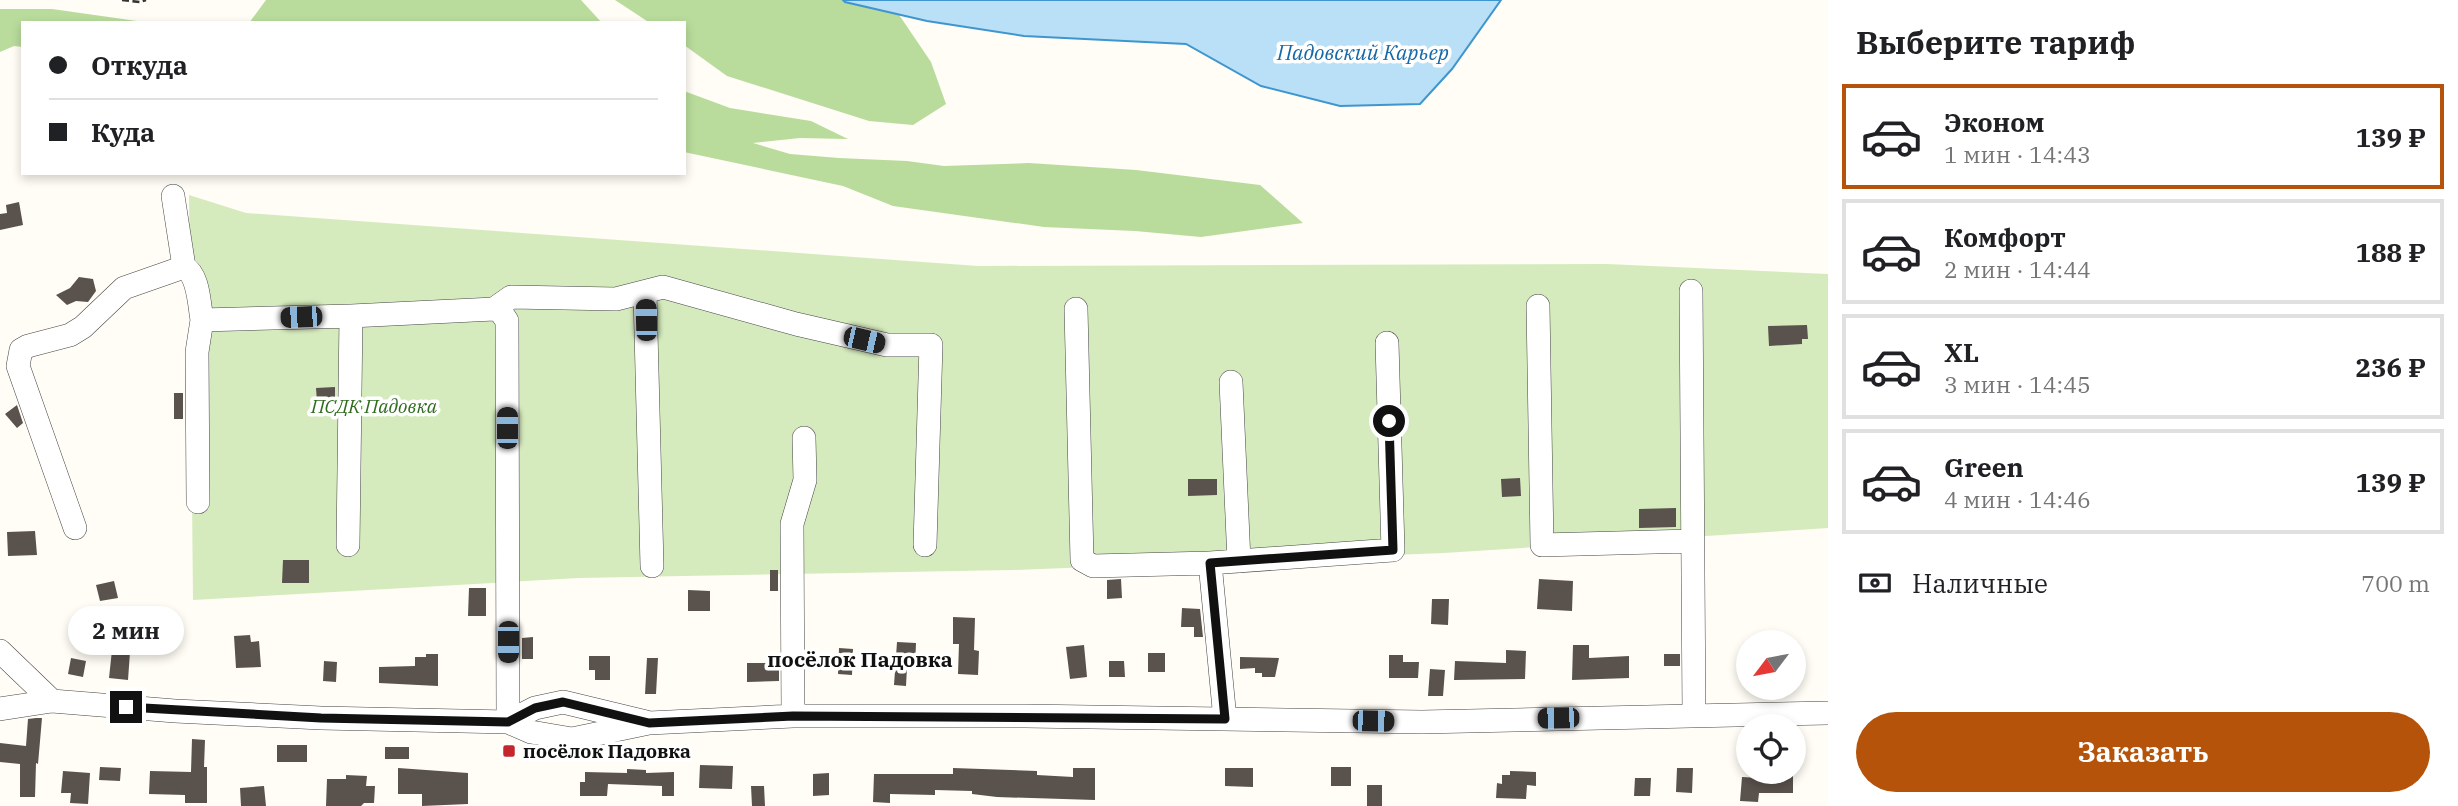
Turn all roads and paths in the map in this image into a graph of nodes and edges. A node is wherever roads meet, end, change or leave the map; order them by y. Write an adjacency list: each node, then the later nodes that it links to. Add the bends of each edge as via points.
1 (122, 0): 2 (path)
2 (146, 0)
3 (173, 196): 4 (street)
4 (184, 267): 11 (street, via 194,278); 16 (street, via 124,288 71,335 21,350 18,366)
5 (1691, 291): 17 (street)
6 (645, 293): 8 (street, via 616,299 511,297); 19 (street, via 663,287 887,345 930,345); 22 (street)
7 (1538, 306): 17 (street, via 1542,545)
8 (494, 309): 10 (street); 30 (street, via 507,321)
9 (1076, 309): 21 (street, via 1082,560 1093,566)
10 (351, 316): 11 (street); 18 (street)
11 (202, 320): 15 (street, via 197,352)
12 (1387, 343): 20 (street, via 1393,550)
13 (1231, 382): 20 (street)
14 (804, 438): 28 (street, via 806,480 792,524)
15 (198, 502)
16 (75, 528)
17 (1692, 541): 27 (street)
18 (348, 545)
19 (925, 545)
20 (1239, 561): 21 (street)
21 (1210, 563): 29 (street)
22 (652, 566)
23 (0, 650): 24 (street)
24 (52, 701): 25 (street); 30 (street, via 308,718)
25 (0, 709)
26 (1828, 713): 27 (street)
27 (1694, 715): 29 (street, via 1422,722)
28 (793, 716): 29 (street); 31 (street)
29 (1225, 719)
30 (508, 722): 31 (street, via 531,732 572,739); 31 (street, via 535,708 563,702)
31 (649, 723)

